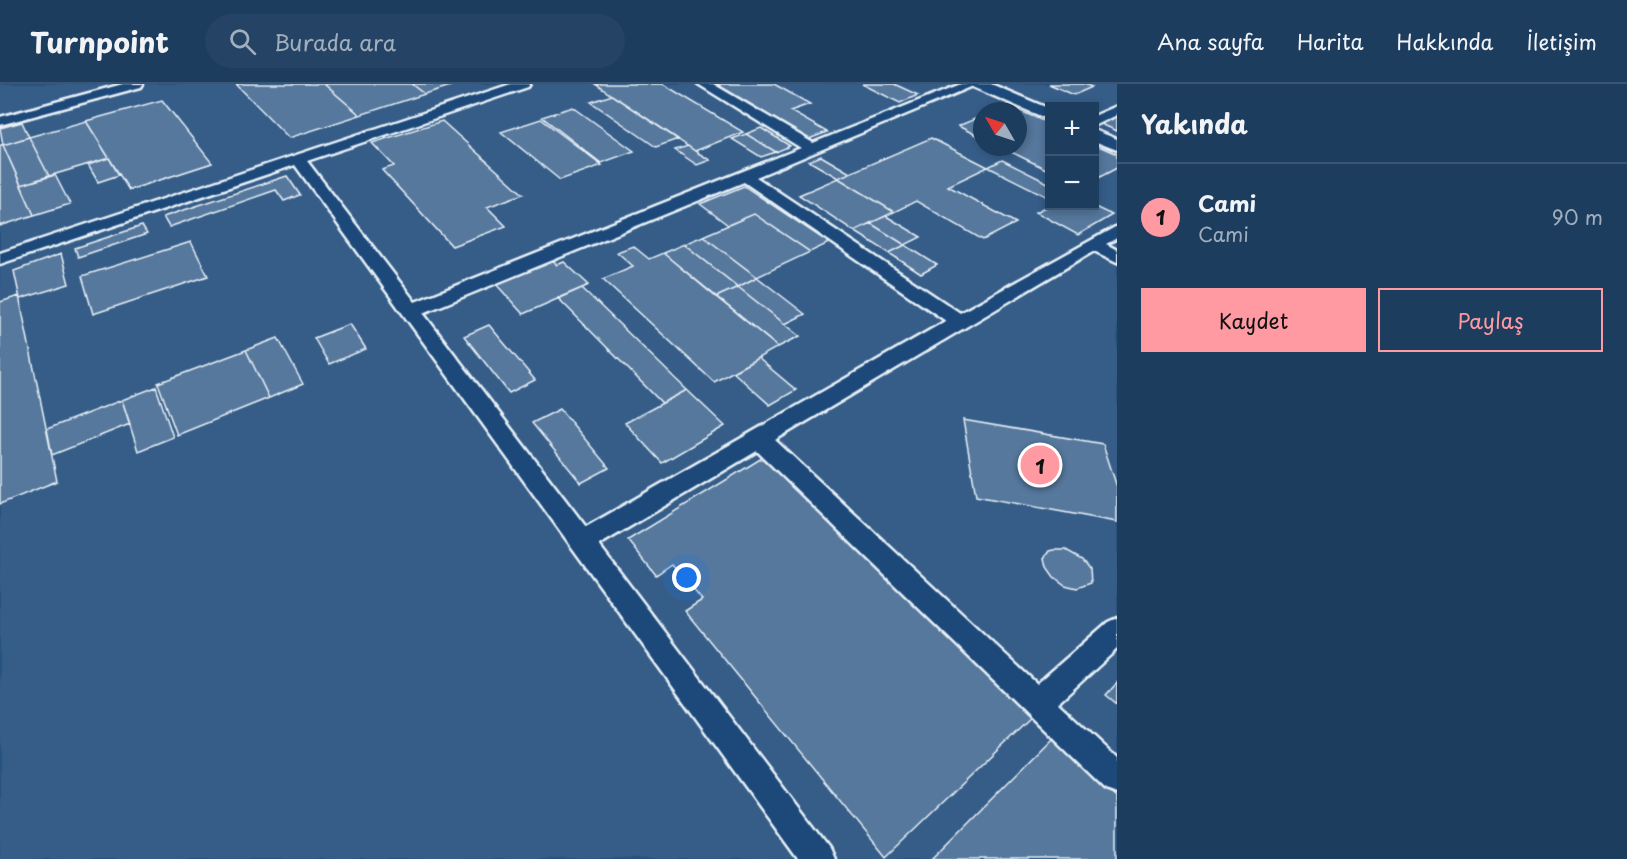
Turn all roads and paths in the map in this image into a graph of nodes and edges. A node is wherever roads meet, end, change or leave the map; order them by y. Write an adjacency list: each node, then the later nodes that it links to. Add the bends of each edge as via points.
1 (137, 84): 9 (street)
2 (524, 84): 13 (street)
3 (704, 84): 12 (street)
4 (972, 84): 12 (street)
5 (978, 84): 7 (street)
6 (1117, 110): 8 (street)
7 (1045, 113)
8 (1099, 120)
9 (0, 121)
10 (1099, 137): 11 (street)
11 (1117, 145)
12 (812, 149): 14 (street)
13 (299, 160): 18 (street); 19 (street)
14 (745, 176): 19 (street); 20 (street)
15 (1117, 231): 16 (street)
16 (1094, 244): 17 (street); 20 (street)
17 (1117, 256)
18 (0, 259)
19 (411, 311): 22 (street)
20 (960, 322): 21 (street)
21 (759, 439): 22 (street); 24 (street)
22 (582, 542): 26 (street)
23 (1117, 631): 24 (street)
24 (1037, 703): 25 (street)
25 (1117, 779)
26 (818, 859)

